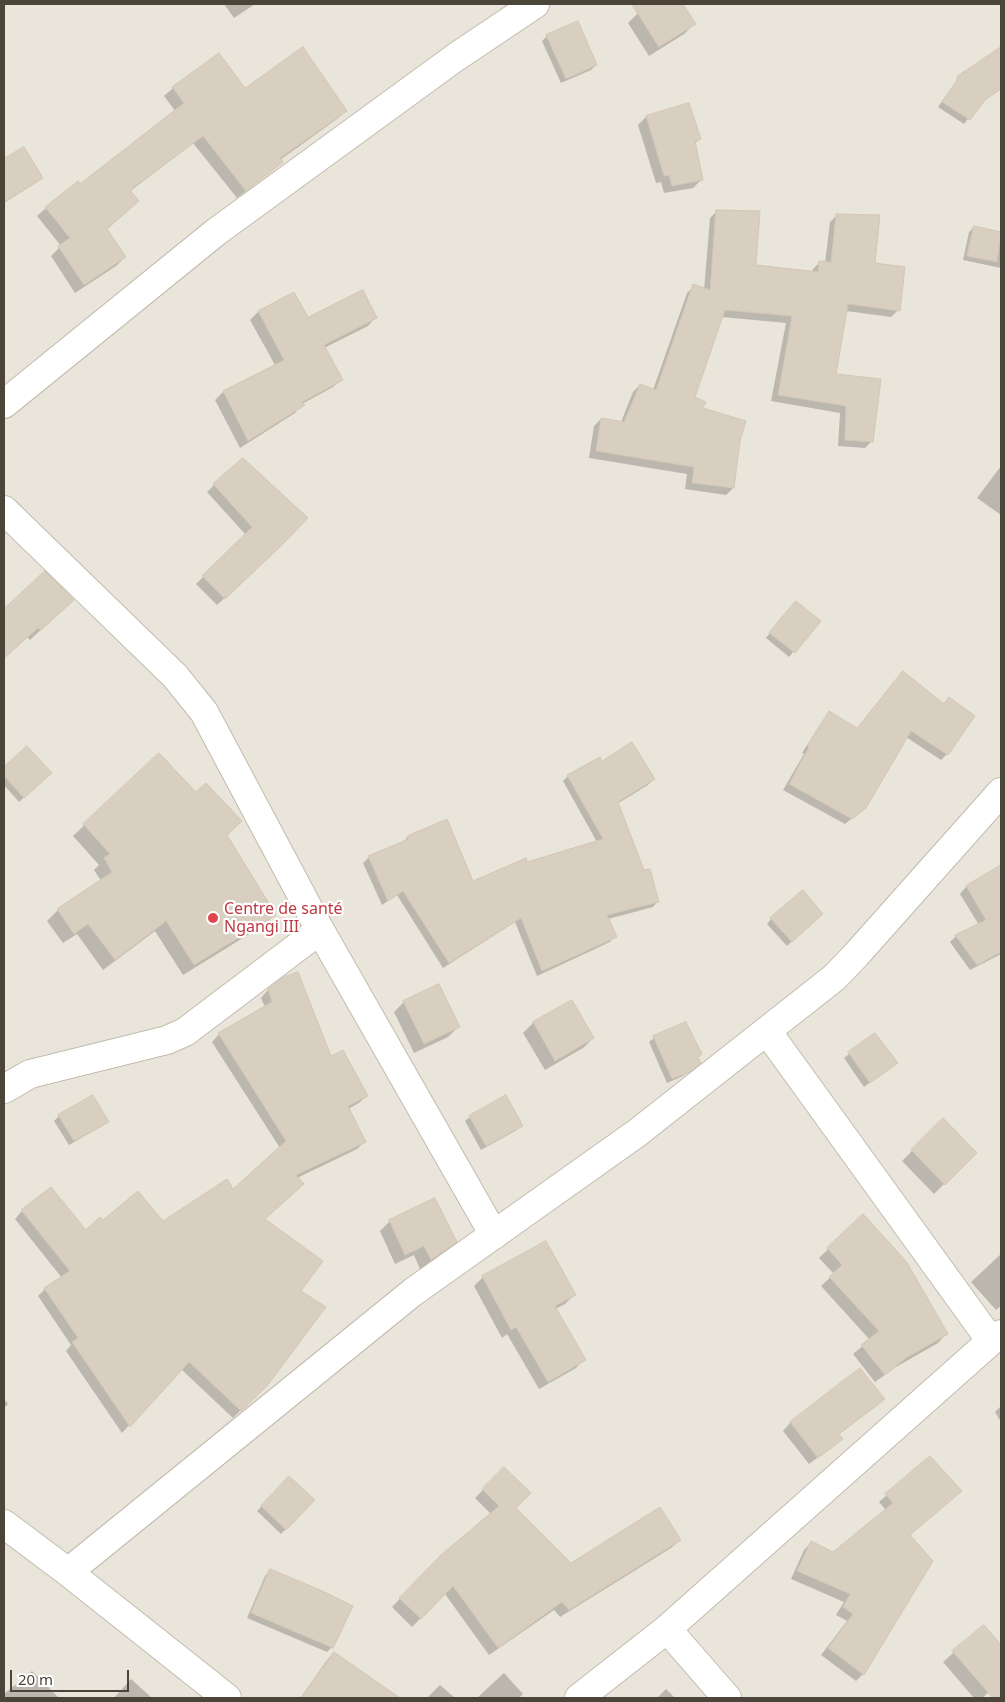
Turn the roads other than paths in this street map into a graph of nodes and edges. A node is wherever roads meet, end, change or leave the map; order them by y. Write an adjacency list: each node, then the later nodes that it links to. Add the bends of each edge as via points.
1 (534, 4): 2 (street, via 216,232)
2 (4, 404)
3 (4, 510): 5 (street, via 175,676 204,712)
4 (1001, 792): 6 (street, via 835,977)
5 (320, 930): 7 (street, via 186,1032 167,1040 30,1074); 8 (street)
6 (767, 1031): 8 (street, via 637,1133); 9 (street)
7 (4, 1089)
8 (494, 1235): 11 (street, via 413,1292)
9 (996, 1338): 12 (street)
10 (4, 1524): 11 (street)
11 (68, 1572): 13 (street)
12 (667, 1629): 14 (street); 15 (street)
13 (227, 1698)
14 (579, 1698)
15 (727, 1698)

